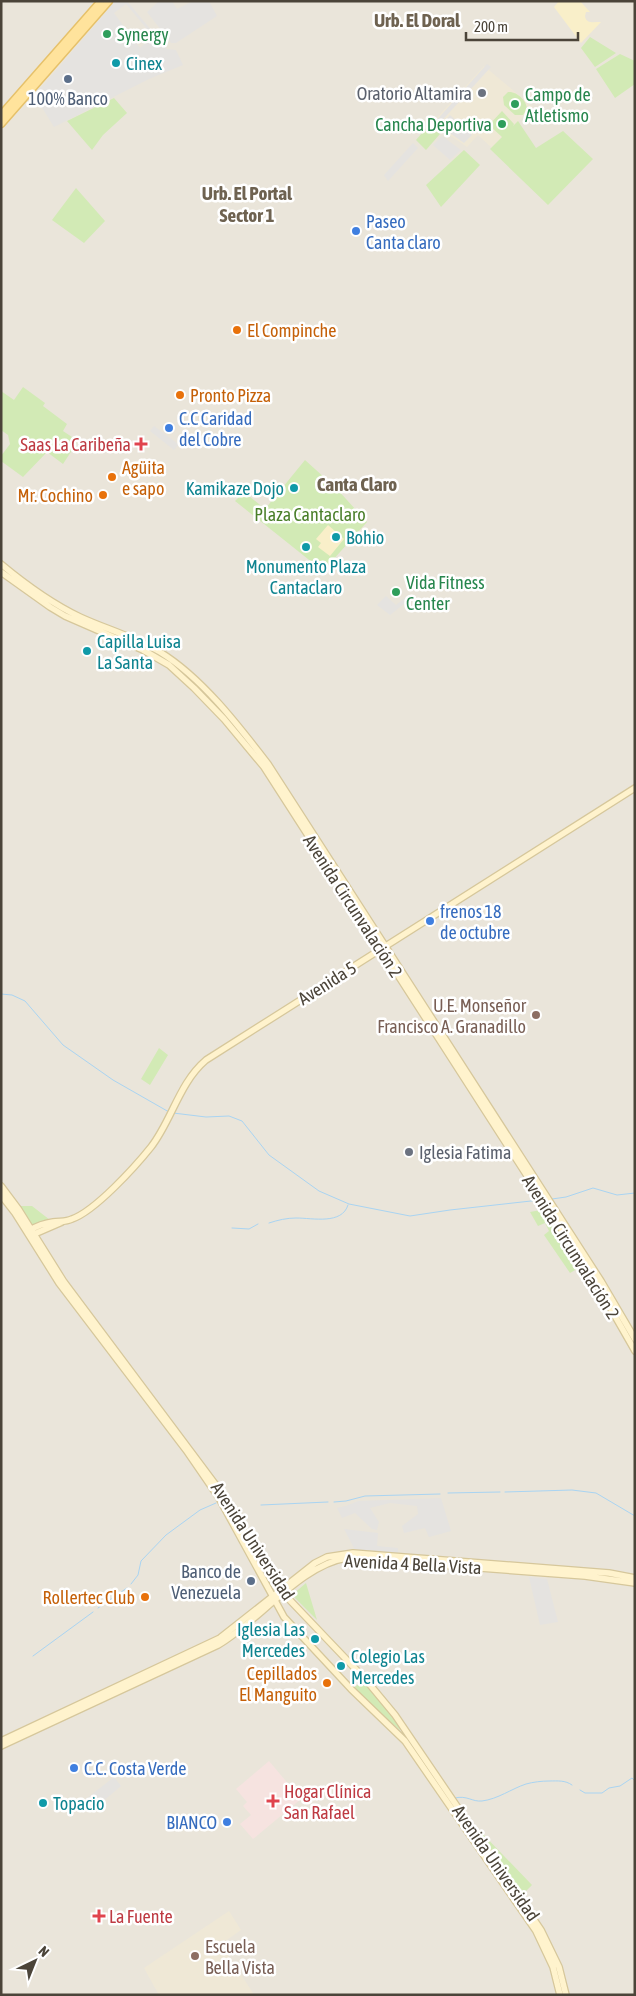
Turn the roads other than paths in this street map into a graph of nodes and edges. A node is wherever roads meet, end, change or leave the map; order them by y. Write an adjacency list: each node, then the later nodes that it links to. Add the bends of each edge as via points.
1 (101, 1): 3 (main road)
2 (109, 1): 4 (main road)
3 (1, 115)
4 (1, 124)
5 (1, 564): 8 (street, Avenida Circunvalación 2, via 71,612 144,644 178,665 198,683 250,740 290,794 362,904)
6 (1, 572): 8 (street, Avenida Circunvalación 2, via 65,616 169,665 224,719 264,767)
7 (635, 788): 8 (street, Avenida 5)
8 (384, 947): 11 (street, Avenida Circunvalación 2); 11 (street, Avenida Circunvalación 2, via 407,974 499,1115); 13 (street, Avenida 5, via 206,1060 189,1079 160,1135 140,1160 85,1212)
9 (1, 1186): 15 (street, Avenida Universidad)
10 (1, 1195): 15 (street, Avenida Universidad)
11 (544, 1197): 12 (street, Avenida Circunvalación 2)
12 (550, 1207): 17 (street, Avenida Circunvalación 2, via 601,1280); 18 (street, Avenida Circunvalación 2)
13 (62, 1222): 14 (street, Avenida 5); 15 (street, Avenida 5, via 54,1222)
14 (48, 1229): 15 (street, Avenida 5); 16 (street, via 43,1236)
15 (31, 1233): 16 (street, Avenida Universidad); 23 (street, Avenida Universidad, via 64,1290 215,1492)
16 (42, 1247): 22 (street, Avenida Universidad, via 64,1282 221,1492 253,1548)
17 (635, 1339)
18 (635, 1351)
19 (422, 1561): 20 (street, Avenida 4 Bella Vista, via 609,1573); 21 (street, Avenida 4 Bella Vista); 22 (street, Avenida 4 Bella Vista, via 338,1554 315,1563)
20 (635, 1578)
21 (635, 1583)
22 (283, 1591): 23 (street, Avenida 4 Bella Vista); 29 (street, Avenida Universidad, via 395,1715 541,1930 559,1968)
23 (273, 1599): 24 (street, Avenida 4 Bella Vista); 25 (street, Avenida Universidad); 26 (street, Avenida 4 Bella Vista, via 220,1638)
24 (264, 1609): 25 (street); 27 (street, Avenida 4 Bella Vista, via 218,1645)
25 (283, 1614): 28 (street, Avenida Universidad, via 351,1689 405,1741 536,1931 553,1967)
26 (1, 1741)
27 (1, 1746)
28 (560, 1995)
29 (566, 1995)

